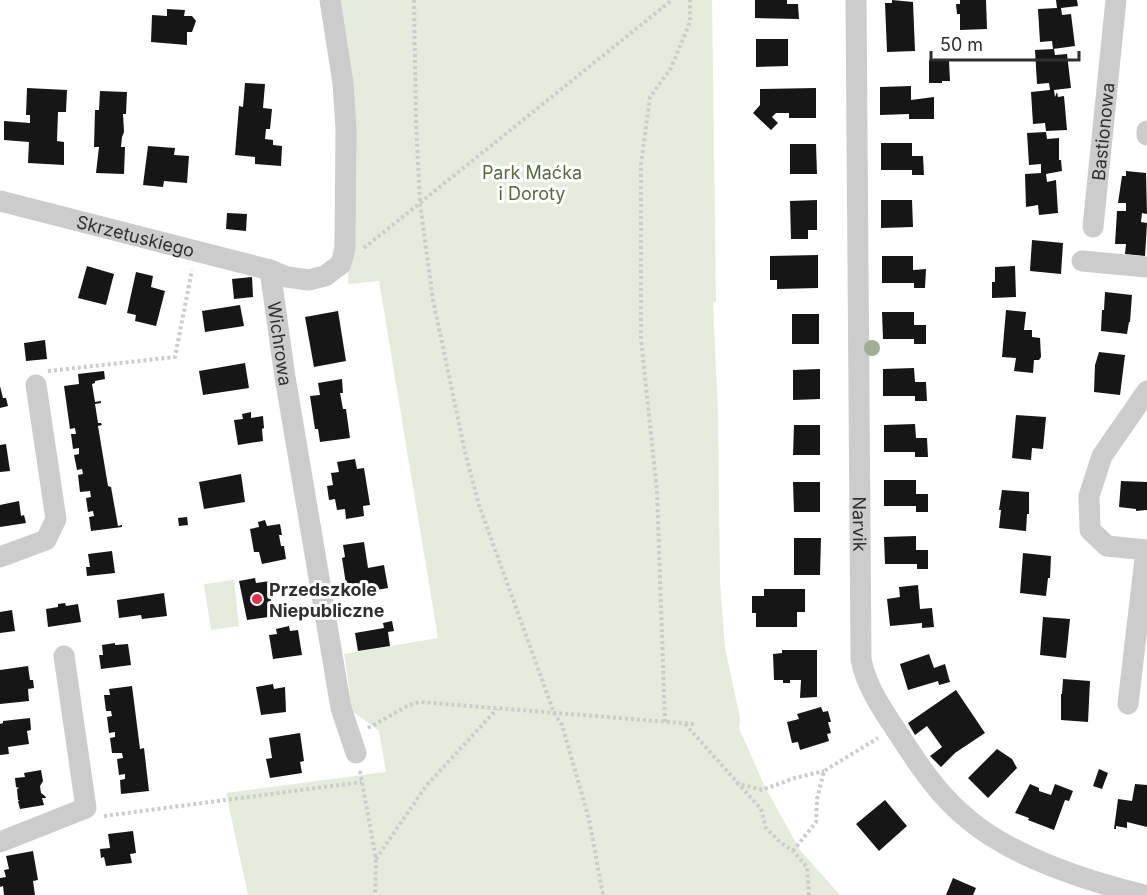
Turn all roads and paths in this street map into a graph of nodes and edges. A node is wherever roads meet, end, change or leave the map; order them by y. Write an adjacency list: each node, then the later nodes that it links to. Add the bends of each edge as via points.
1 (330, 0): 12 (street, via 346,128 345,248)
2 (414, 0): 8 (path)
3 (672, 0): 8 (path)
4 (690, 0): 23 (path, via 690,22 671,68 650,97 641,164 641,339 657,491)
5 (856, 0): 26 (street, Narvik, via 861,659 871,688)
6 (1116, 0): 9 (street, Bastionowa)
7 (0, 201): 10 (street, Skrzetuskiego)
8 (420, 203): 12 (path); 22 (path, via 433,300 465,452 479,505)
9 (1093, 227)
10 (196, 251): 14 (street, Skrzetuskiego); 15 (path, via 175,357 34,372)
11 (1082, 261): 13 (street)
12 (341, 264): 14 (street, Wichrowa, via 325,276 309,280)
13 (1147, 267)
14 (270, 270): 27 (street, Wichrowa, via 341,708)
15 (36, 385): 18 (street, via 56,519 46,540)
16 (1147, 391): 17 (street, via 1102,456 1089,496 1090,531 1107,546)
17 (1146, 550): 20 (street)
18 (0, 557)
19 (64, 656): 31 (street)
20 (1128, 705)
21 (498, 709): 22 (path); 27 (path, via 414,703); 34 (path, via 426,786)
22 (554, 713): 23 (path); 36 (path, via 562,725 589,819)
23 (665, 722): 24 (path)
24 (684, 724): 25 (path); 30 (path)
25 (694, 724)
26 (894, 728): 28 (path); 38 (street, Narvik, via 947,800 988,834 1036,859)
27 (354, 744): 29 (path)
28 (824, 771): 30 (path, via 762,790); 33 (path, via 816,822)
29 (362, 782): 31 (path, via 95,817); 34 (path)
30 (735, 783): 33 (path, via 761,809 766,828)
31 (86, 808): 32 (street)
32 (0, 842)
33 (793, 851): 37 (path, via 807,867)
34 (376, 859): 35 (path)
35 (375, 895)
36 (603, 895)
37 (809, 895)
38 (1144, 895)

